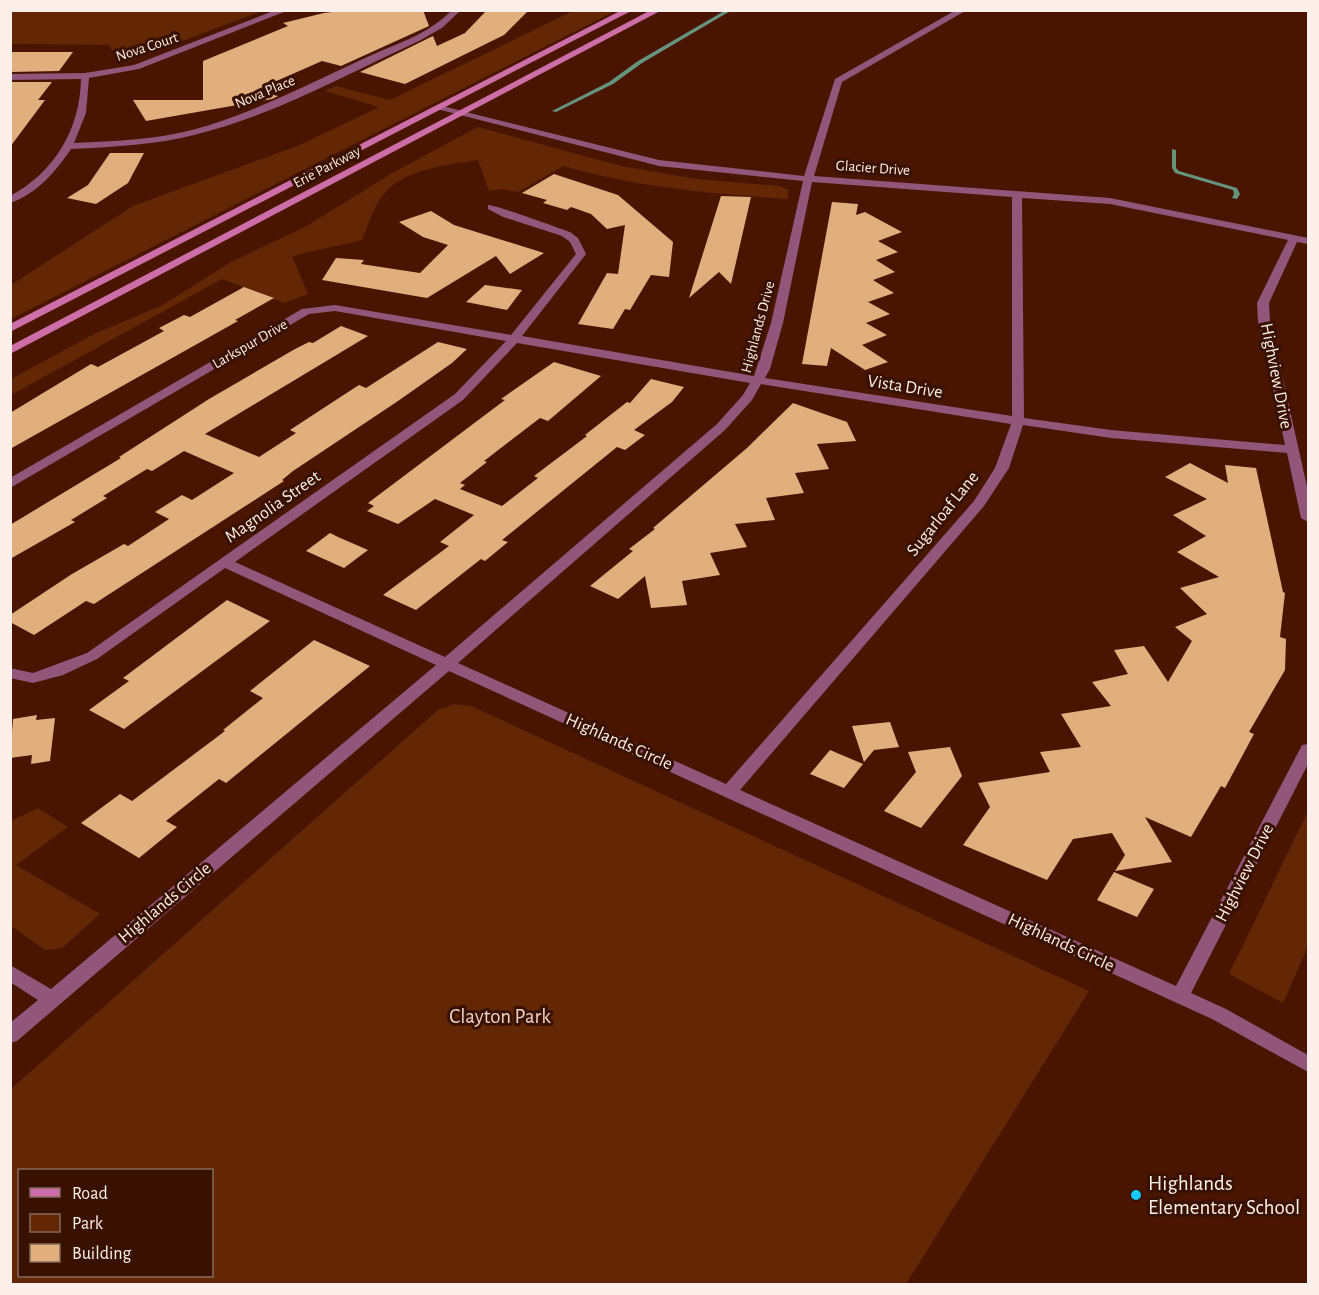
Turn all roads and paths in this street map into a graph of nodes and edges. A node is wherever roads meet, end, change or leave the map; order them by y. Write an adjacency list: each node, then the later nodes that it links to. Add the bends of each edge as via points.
1 (285, 10): 6 (street, Nova Court, via 136,67)
2 (457, 10): 10 (street, Nova Place, via 449,20 418,37 228,122 157,139)
3 (629, 10): 8 (main road, Erie Parkway)
4 (658, 10): 9 (main road, Erie Parkway)
5 (963, 10): 11 (street, Highlands Drive, via 838,81)
6 (85, 76): 7 (street, Nova Court); 10 (street, via 83,114)
7 (10, 77)
8 (438, 108): 9 (street, Glacier Drive); 17 (main road, Erie Parkway)
9 (460, 114): 11 (street, Glacier Drive, via 659,163); 19 (main road, Erie Parkway)
10 (67, 146): 13 (street, via 40,182)
11 (808, 179): 12 (street, Glacier Drive); 20 (street, Highlands Drive, via 777,323)
12 (1017, 193): 15 (street, Glacier Drive, via 1110,201); 21 (street, Sugarloaf Lane)
13 (10, 200)
14 (492, 207): 18 (street, Magnolia Street, via 566,234 581,254)
15 (1294, 238): 16 (street, Glacier Drive); 22 (street, Highview Drive, via 1263,303)
16 (1308, 241)
17 (10, 329)
18 (516, 339): 20 (street, Vista Drive); 23 (street, Larkspur Drive, via 352,310 306,311); 25 (street, Magnolia Street, via 459,397)
19 (10, 351)
20 (759, 381): 21 (street, Vista Drive); 26 (street, Highlands Drive, via 721,427)
21 (1018, 421): 22 (street, Vista Drive, via 1167,440); 30 (street, Sugarloaf Lane, via 1002,468 980,503)
22 (1291, 449): 24 (street, Highview Drive)
23 (10, 484)
24 (1308, 518)
25 (225, 563): 26 (street); 27 (street, Magnolia Street, via 92,656 33,678)
26 (447, 664): 30 (street, Highlands Circle); 33 (street, Highlands Circle)
27 (10, 673)
28 (1308, 749): 29 (street, Highview Drive)
29 (1304, 768): 32 (street, Highview Drive)
30 (729, 791): 32 (street, Highlands Circle)
31 (10, 972): 33 (street)
32 (1180, 997): 35 (street, Highlands Circle, via 1271,1041)
33 (52, 999): 34 (street, Highlands Circle)
34 (12, 1031)
35 (1308, 1064)

